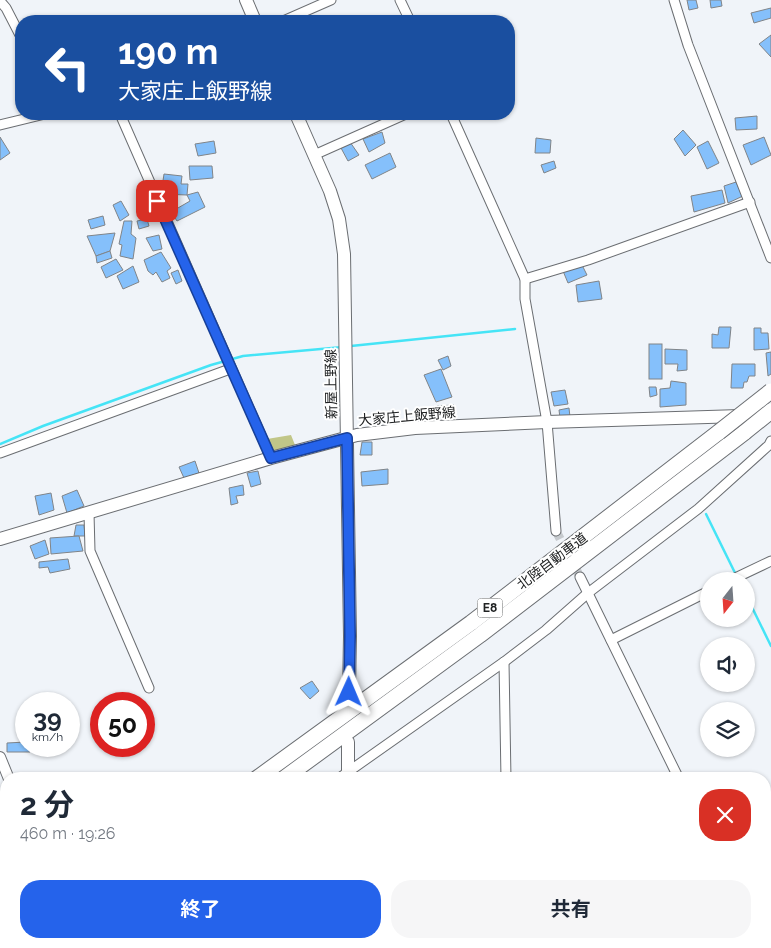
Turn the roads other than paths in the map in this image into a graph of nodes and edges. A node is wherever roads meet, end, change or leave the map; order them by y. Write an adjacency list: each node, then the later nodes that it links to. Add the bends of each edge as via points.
1 (246, 0): 6 (main road)
2 (331, 0): 7 (street)
3 (400, 0): 8 (street)
4 (674, 0): 17 (street, via 688,45)
5 (0, 1): 9 (street)
6 (252, 15)
7 (297, 15)
8 (407, 15)
9 (15, 25)
10 (18, 120): 15 (street)
11 (123, 120): 20 (street)
12 (299, 120): 16 (main road, 新屋上野線)
13 (393, 120): 16 (street)
14 (454, 120): 19 (street)
15 (0, 125)
16 (314, 155): 25 (main road, 新屋上野線, via 339,219 344,254)
17 (750, 202): 18 (street); 19 (street)
18 (771, 258)
19 (525, 279): 24 (street, via 525,300)
20 (230, 369): 27 (street); 28 (street)
21 (771, 391): 44 (highway, 北陸自動車道 / E8, bridge, via 478,617)
22 (771, 411): 45 (highway, 北陸自動車道 / E8, bridge, via 509,612)
23 (771, 415): 24 (main road, 大家庄上飯野線)
24 (547, 422): 25 (main road, 大家庄上飯野線, via 415,428); 30 (street)
25 (347, 438): 28 (main road, 大家庄上飯野線); 40 (main road, 新屋上野線)
26 (771, 441): 35 (street, via 698,509)
27 (0, 453)
28 (271, 458): 29 (main road, 大家庄上飯野線)
29 (89, 513): 31 (main road, 大家庄上飯野線); 39 (street, via 90,551)
30 (556, 531)
31 (0, 539)
32 (771, 560): 33 (street)
33 (747, 572)
34 (580, 577): 35 (street)
35 (588, 593): 37 (street); 38 (street)
36 (700, 596): 37 (street)
37 (611, 640): 49 (street)
38 (504, 662): 47 (street); 48 (street)
39 (149, 688)
40 (349, 692)
41 (348, 742): 46 (main road)
42 (0, 757): 43 (street)
43 (6, 772)
44 (266, 772)
45 (293, 772)
46 (345, 772)
47 (351, 772)
48 (506, 772)
49 (676, 772)

